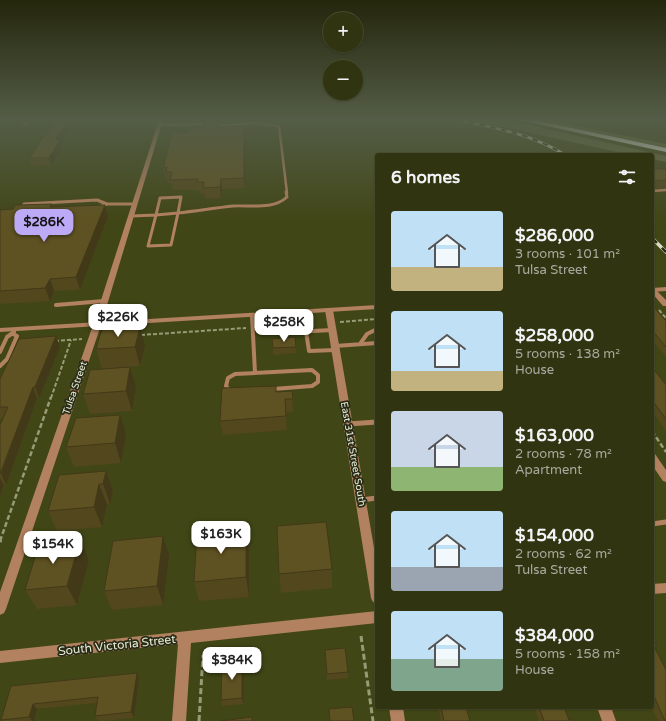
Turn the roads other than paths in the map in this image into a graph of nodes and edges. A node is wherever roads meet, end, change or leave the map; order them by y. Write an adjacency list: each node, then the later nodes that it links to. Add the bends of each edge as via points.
1 (150, 154): 6 (street, Tulsa Street)
2 (282, 154): 7 (lane, via 287,197 282,202)
3 (666, 190): 4 (lane)
4 (654, 191)
5 (107, 204): 5 (lane, via 97,200 24,204 19,211 96,208); 6 (lane)
6 (134, 204): 9 (street, Tulsa Street)
7 (178, 214): 8 (lane); 8 (lane, via 181,197 160,198); 8 (lane, via 171,246 148,246)
8 (156, 215): 9 (lane)
9 (131, 216): 13 (street, Tulsa Street)
10 (666, 289): 11 (street)
11 (654, 290)
12 (654, 291): 14 (street)
13 (104, 301): 15 (lane); 21 (street, Tulsa Street)
14 (666, 304)
15 (56, 305)
16 (375, 307): 17 (street)
17 (329, 310): 18 (street); 22 (street, East 31st Street South)
18 (303, 312): 19 (street); 25 (lane)
19 (268, 314): 20 (street); 25 (lane, via 276,333)
20 (252, 315): 21 (street); 32 (lane)
21 (97, 325): 26 (street); 44 (street, Tulsa Street)
22 (332, 326): 25 (lane); 29 (street, East 31st Street South)
23 (375, 329): 28 (lane, via 371,330)
24 (0, 330): 26 (street)
25 (305, 331): 29 (lane, via 309,351)
26 (14, 332): 30 (lane, via 7,337); 31 (lane, via 17,336 7,359)
27 (375, 343): 28 (lane)
28 (360, 344): 29 (lane)
29 (335, 348): 34 (street, East 31st Street South)
30 (0, 352)
31 (0, 364)
32 (255, 373): 32 (lane, via 230,376 226,382 227,390 235,392 312,386 318,382 318,375 312,370)
33 (375, 422): 34 (lane)
34 (348, 424): 38 (street, East 31st Street South)
35 (654, 460): 36 (street)
36 (666, 478)
37 (375, 498): 38 (lane)
38 (361, 500): 41 (street, East 31st Street South)
39 (666, 522): 40 (lane)
40 (654, 524)
41 (375, 586)
42 (666, 588): 43 (street)
43 (654, 589)
44 (0, 609)
45 (375, 618): 46 (street, South Victoria Street)
46 (185, 638): 47 (street, South Victoria Street); 50 (street)
47 (0, 657)
48 (396, 709): 51 (street)
49 (605, 709): 52 (street)
50 (179, 721)
51 (398, 721)
52 (609, 721)

